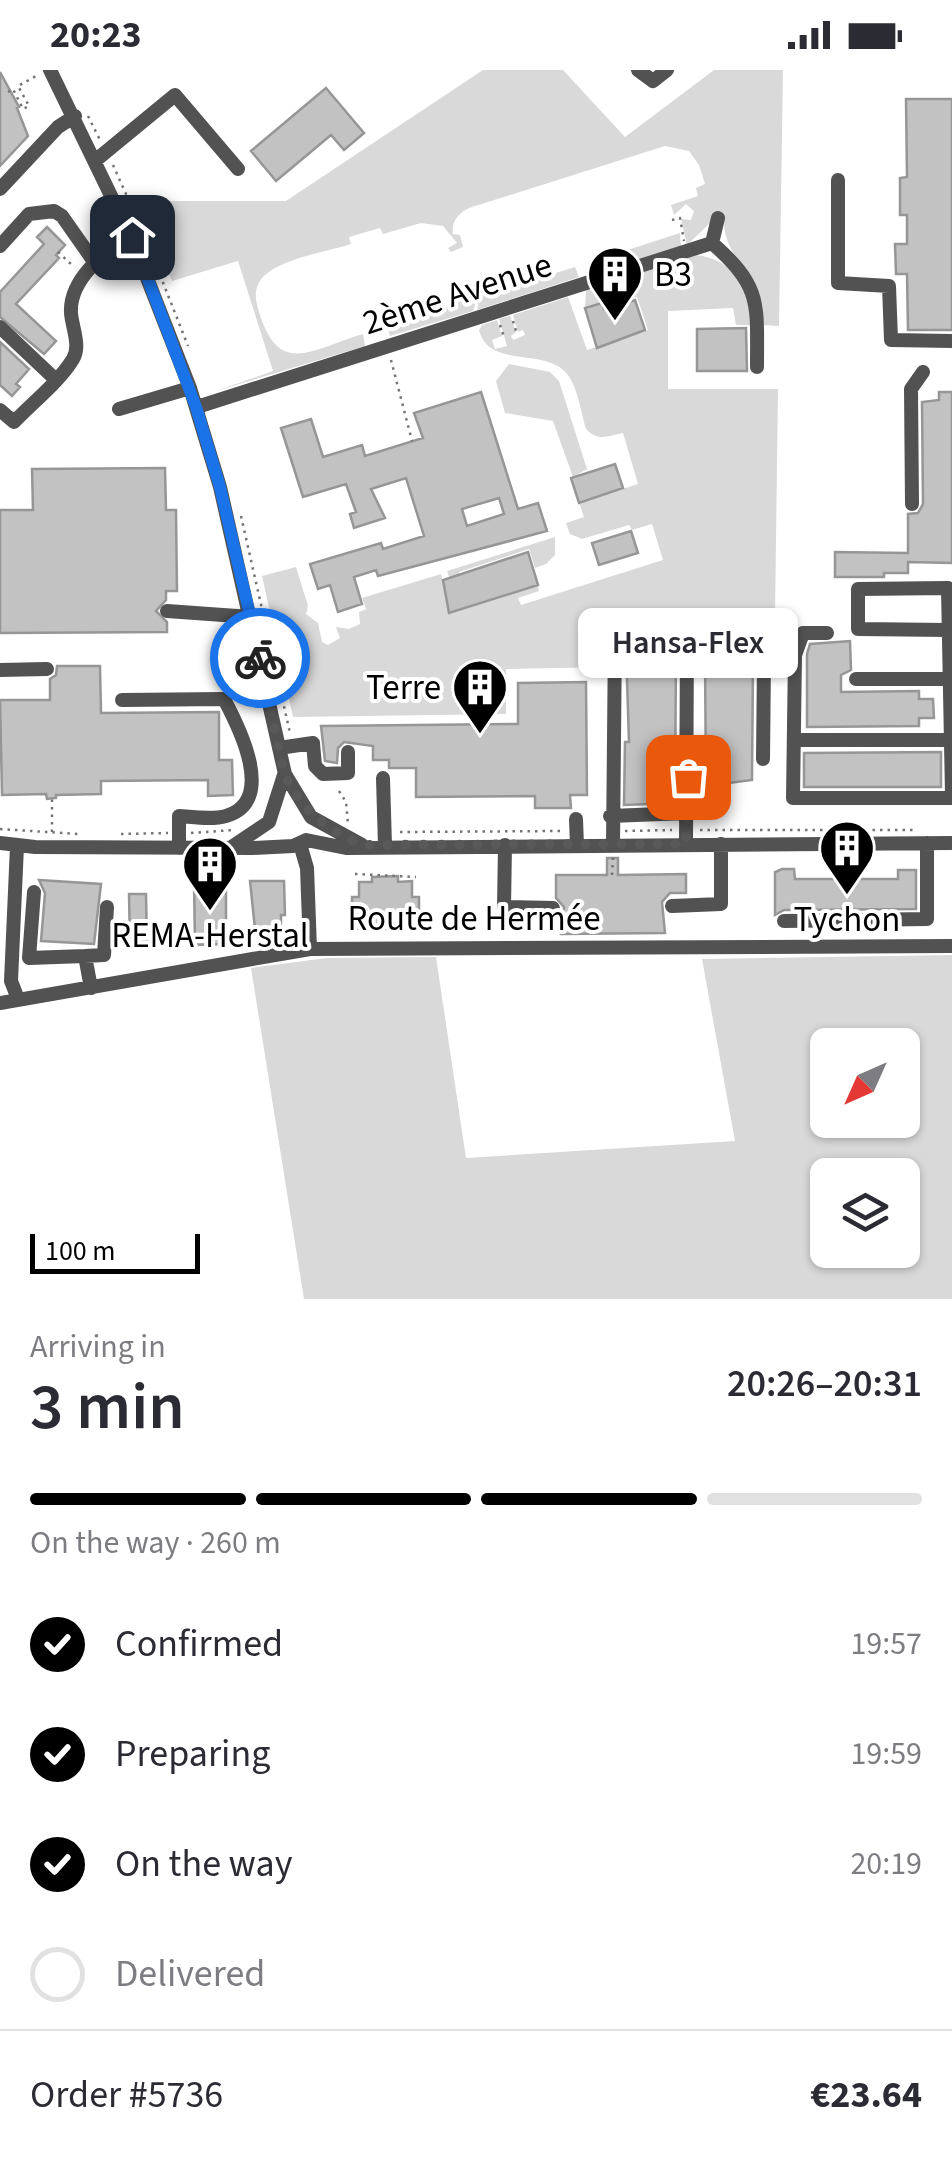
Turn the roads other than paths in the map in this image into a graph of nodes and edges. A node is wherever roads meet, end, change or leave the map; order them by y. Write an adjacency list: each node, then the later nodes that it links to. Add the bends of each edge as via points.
1 (48, 70): 4 (street)
2 (638, 70): 3 (street, via 653,81)
3 (667, 70)
4 (74, 116): 5 (street); 8 (street)
5 (96, 160): 6 (street, via 175,95); 10 (street)
6 (238, 170)
7 (838, 180): 15 (street, via 838,284 889,286 891,340)
8 (0, 188)
9 (718, 218): 11 (street)
10 (132, 237): 13 (street); 19 (street)
11 (712, 242): 16 (street, via 749,280); 20 (street, 2ème Avenue)
12 (0, 246): 13 (street, via 29,214 54,210)
13 (95, 263): 18 (street, via 70,306 76,352)
14 (0, 328): 18 (street)
15 (952, 341)
16 (757, 367)
17 (922, 372): 23 (street, via 911,389)
18 (55, 378): 21 (street, via 14,422)
19 (190, 388): 20 (street); 22 (street)
20 (196, 407): 25 (street)
21 (0, 410)
22 (119, 410)
23 (912, 504)
24 (166, 611): 25 (street)
25 (251, 617): 36 (street)
26 (948, 630): 26 (street, via 858,629 858,589 948,588); 32 (street)
27 (827, 633): 34 (street, via 804,633 795,655)
28 (710, 644): 38 (street, via 755,648 764,660)
29 (47, 669): 30 (street)
30 (0, 670)
31 (856, 679): 32 (street)
32 (949, 679): 35 (street)
33 (122, 700): 49 (street, via 224,700 241,731 252,783 244,804 224,817 179,816)
34 (794, 740): 35 (street); 41 (street, via 793,798)
35 (951, 740): 41 (street)
36 (279, 748): 37 (street, via 313,742 315,766 323,774 348,773); 39 (street)
37 (348, 752)
38 (763, 759)
39 (284, 774): 42 (street); 43 (street)
40 (383, 778): 48 (street)
41 (952, 796)
42 (276, 808): 43 (street, via 292,802); 45 (street)
43 (307, 811): 50 (street, via 312,826); 56 (street)
44 (688, 813): 46 (street); 46 (street, via 686,634 615,635); 47 (street)
45 (269, 822): 54 (street); 60 (street)
46 (611, 831): 47 (street); 57 (street)
47 (686, 837): 55 (street)
48 (385, 839): 56 (street); 57 (street)
49 (179, 840): 58 (street); 60 (street)
50 (303, 842): 54 (street); 59 (street); 61 (street)
51 (952, 842): 52 (street)
52 (928, 843): 55 (street); 67 (street, via 927,919)
53 (0, 844): 58 (street)
54 (282, 844): 60 (street)
55 (722, 844): 64 (street, via 721,904)
56 (362, 845): 59 (street)
57 (504, 845): 66 (street, via 504,907)
58 (17, 846): 62 (street)
59 (331, 846): 61 (street)
60 (232, 847)
61 (307, 868): 71 (street)
62 (8, 870): 73 (street)
63 (34, 892): 72 (street, via 29,958)
64 (672, 906)
65 (107, 907): 72 (street, via 104,955)
66 (553, 908)
67 (837, 920): 68 (street); 70 (street)
68 (784, 921)
69 (952, 946): 70 (street, Route de Hermée)
70 (873, 947): 71 (street, Route de Hermée)
71 (310, 949): 74 (street, Route de Hermée)
72 (85, 956): 74 (street)
73 (6, 981): 75 (street)
74 (91, 988): 75 (street, Route de Hermée)
75 (18, 1000): 76 (street, Route de Hermée)
76 (0, 1002)

